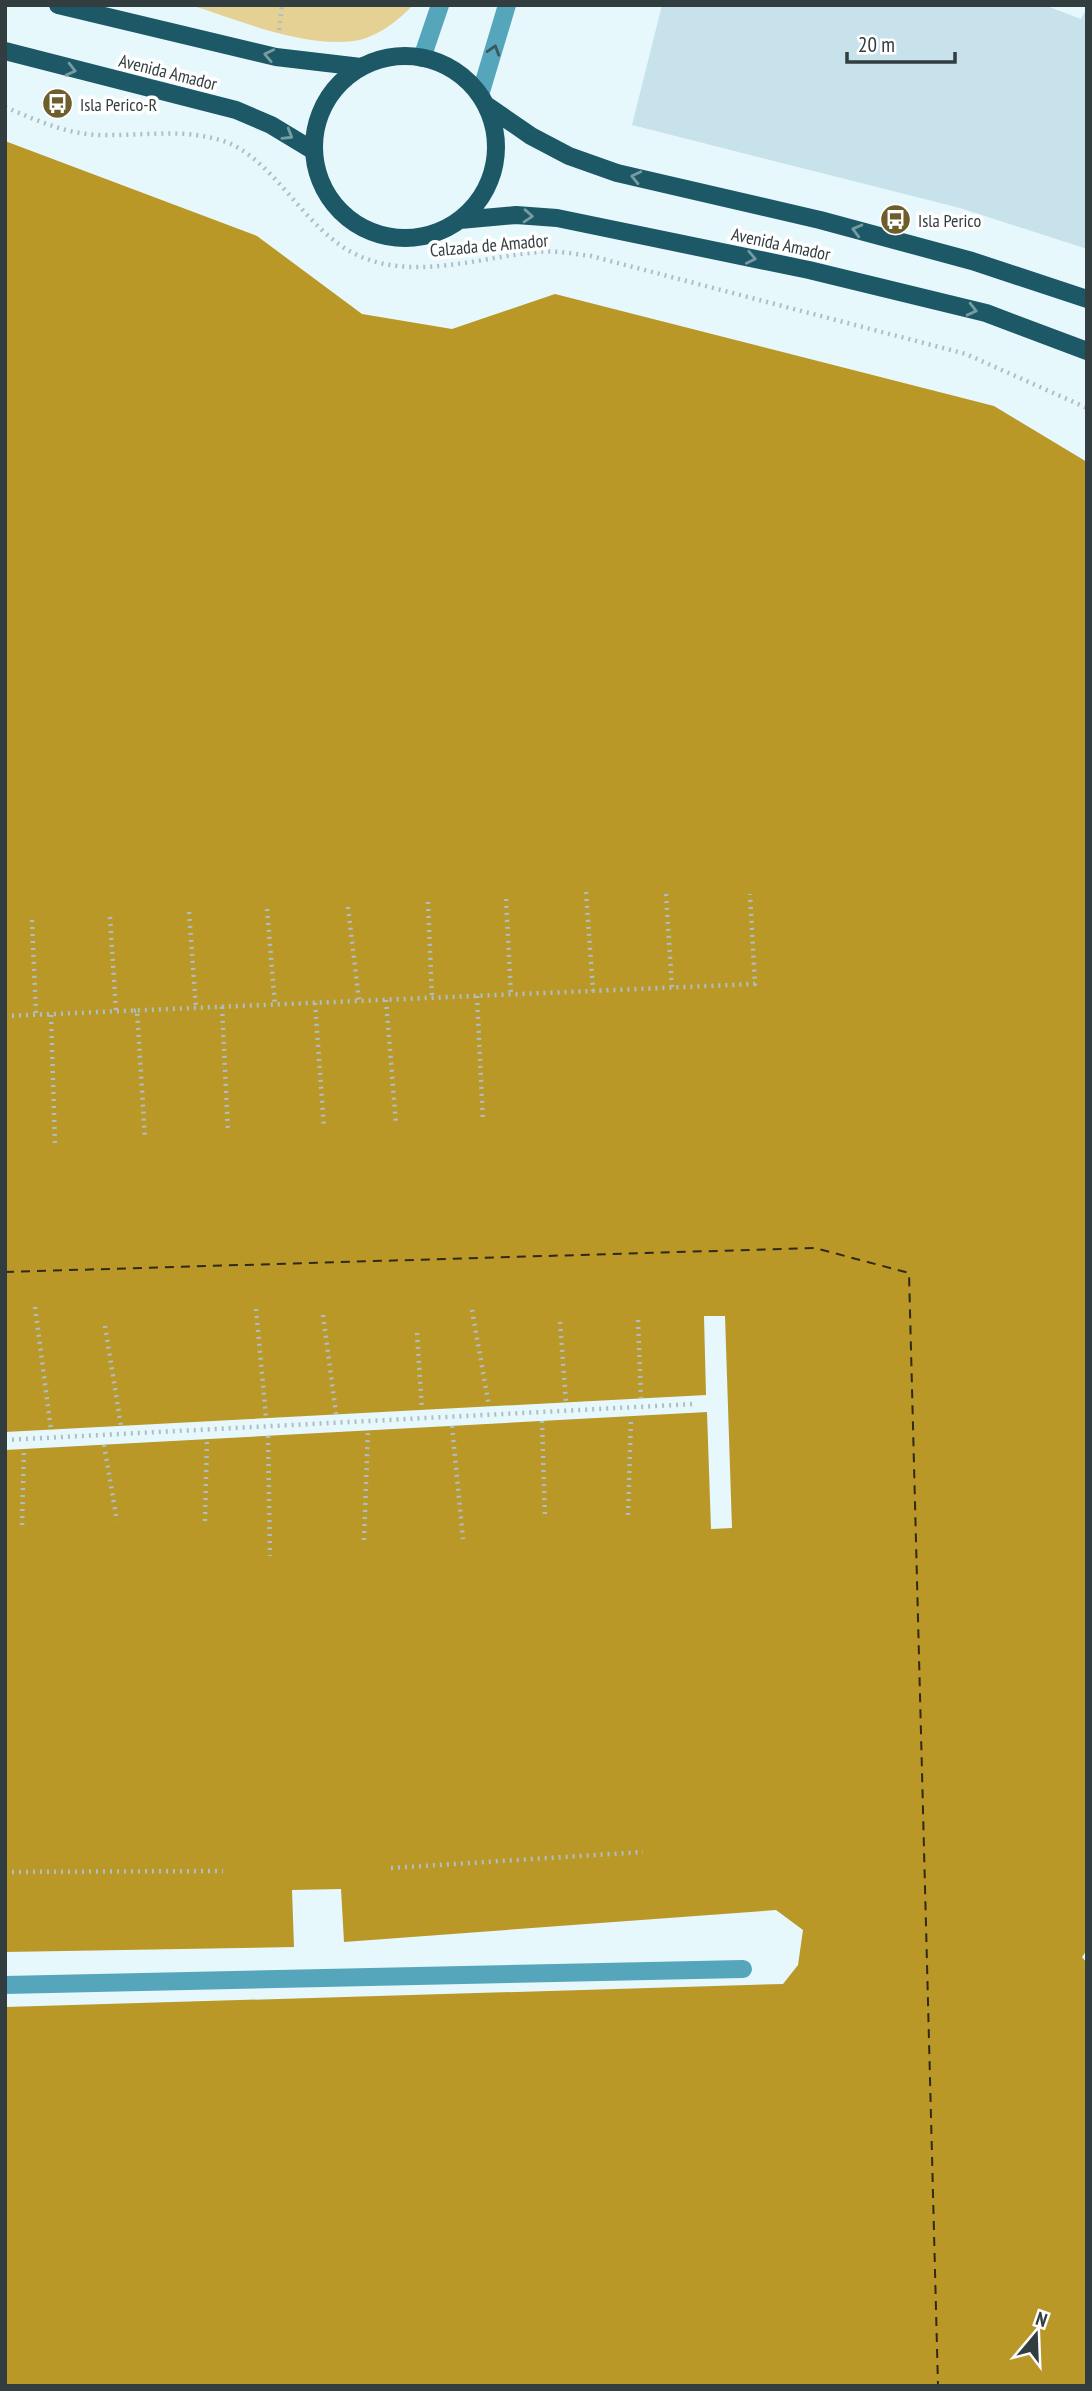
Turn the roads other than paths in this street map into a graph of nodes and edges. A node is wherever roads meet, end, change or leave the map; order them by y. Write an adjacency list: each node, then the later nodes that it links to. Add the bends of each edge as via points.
1 (58, 5): 6 (main road, one-way to 1, via 276,57)
2 (440, 5): 5 (lane)
3 (508, 5): 7 (lane, one-way to 3)
4 (5, 51): 8 (main road, Avenida Amador, one-way to 8, via 236,110)
5 (422, 58): 6 (main road, via 381,59); 7 (main road, via 464,78)
6 (361, 67): 8 (main road, via 341,82 326,102 316,125)
7 (483, 100): 9 (main road, via 495,129 496,154 491,180); 10 (main road, Avenida Amador, one-way to 7, via 972,261 820,220 617,173 531,136)
8 (314, 151): 9 (main road, via 326,192 356,223 398,237 419,237)
9 (460, 220): 11 (main road, Avenida Amador, one-way to 11, via 516,215 557,218 809,270 986,313)
10 (1087, 299)
11 (1087, 351)
12 (744, 1969): 13 (lane)
13 (5, 1985)

